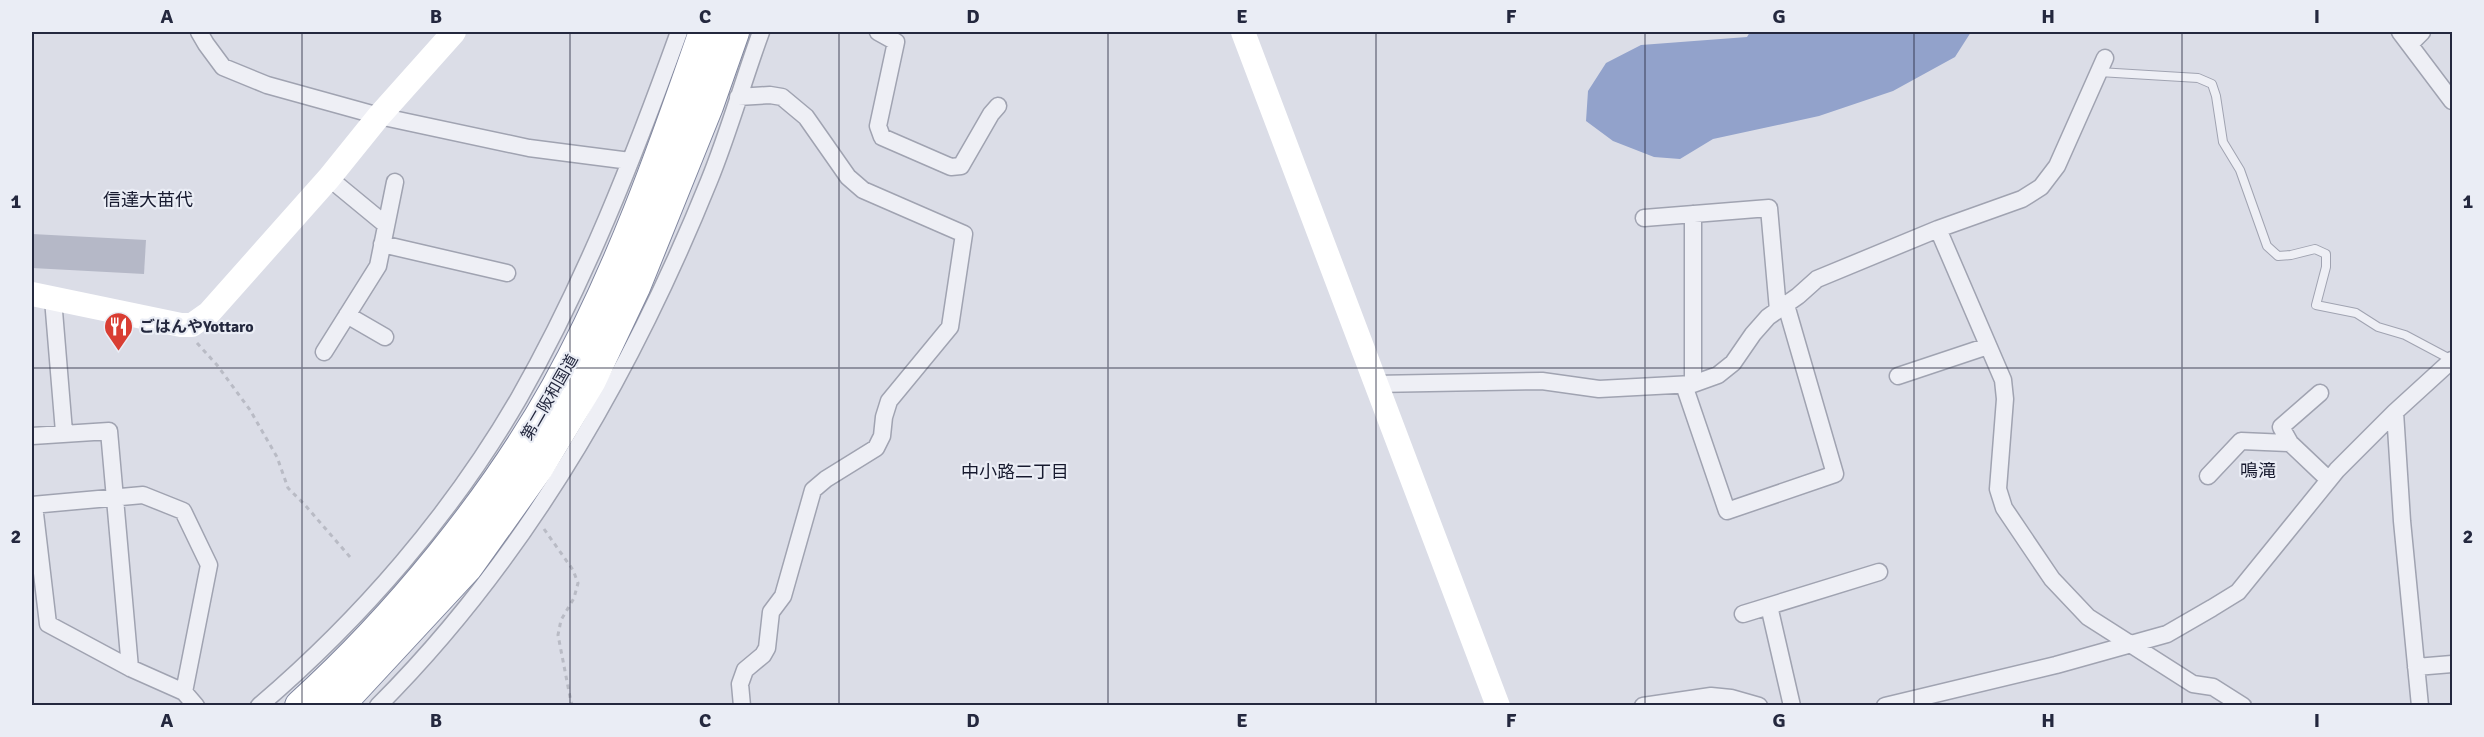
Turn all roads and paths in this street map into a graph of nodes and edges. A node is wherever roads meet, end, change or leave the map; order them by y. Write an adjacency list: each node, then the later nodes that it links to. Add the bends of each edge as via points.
1 (199, 32): 15 (street, via 223,67 267,85)
2 (454, 32): 15 (street)
3 (679, 32): 16 (street)
4 (705, 32): 57 (highway, 第二阪和国道, via 628,242 556,388 518,451 446,550 345,666)
5 (734, 32): 58 (highway, 第二阪和国道, via 638,276 590,380 537,468 467,566)
6 (761, 32): 12 (street)
7 (878, 32): 14 (street, via 896,42 878,126 882,137 951,167 961,166)
8 (1243, 32): 34 (street)
9 (2422, 32): 10 (street)
10 (2405, 38): 13 (street)
11 (2102, 65): 22 (street, via 2057,166 2041,188 2022,199); 32 (lane, via 2198,78 2212,84 2223,142 2240,170 2266,246 2278,255 2315,249 2326,254 2316,305 2356,313)
12 (738, 97): 45 (street, via 710,180 651,313 586,437); 61 (street, via 782,97 806,117 848,177 863,190 964,234 950,327 889,401 876,448 813,490 783,596 771,612 766,648 745,670 740,684)
13 (2452, 101)
14 (998, 106)
15 (379, 116): 16 (street, via 529,148); 17 (street)
16 (630, 161): 56 (street, via 583,274 518,398 483,453 435,522 376,592 341,631)
17 (329, 178): 21 (street); 28 (street, via 209,314 192,325)
18 (395, 182): 21 (street)
19 (1693, 214): 20 (street); 26 (street, via 1769,208); 35 (street)
20 (1644, 218)
21 (386, 225): 23 (street)
22 (1938, 229): 26 (street, via 1816,279); 30 (street)
23 (382, 244): 24 (street); 27 (street, via 378,266)
24 (507, 273)
25 (42, 296): 28 (street); 38 (street)
26 (1782, 308): 35 (street, via 1768,317 1733,363 1718,375); 35 (street, via 1835,474 1728,511)
27 (347, 315): 29 (street); 31 (street)
28 (181, 325): 46 (path, via 250,410 277,457 288,488)
29 (385, 337)
30 (1988, 346): 33 (street); 50 (street, via 2003,380 2005,399 1998,489 2004,508 2052,579 2088,617)
31 (324, 352)
32 (2452, 360): 37 (street)
33 (1898, 376)
34 (1374, 384): 35 (street, via 1542,381 1599,389); 62 (street)
35 (1688, 384)
36 (2320, 393): 40 (street, via 2281,428)
37 (2395, 412): 42 (street); 52 (street)
38 (64, 432): 39 (street); 43 (street, via 109,431)
39 (32, 436)
40 (2290, 442): 41 (street, via 2241,441); 42 (street)
41 (2208, 476)
42 (2329, 480): 50 (street, via 2238,592 2167,634)
43 (115, 498): 44 (street); 53 (street); 54 (street, via 143,495 183,511 209,565)
44 (33, 505): 53 (street, via 48,624)
45 (534, 514): 59 (street, via 446,630); 60 (path, via 578,583 558,635)
46 (350, 557)
47 (1879, 572): 48 (street)
48 (1769, 606): 49 (street); 65 (street)
49 (1743, 614)
50 (2131, 644): 66 (street); 67 (street, via 2193,684 2213,687)
51 (2452, 664): 52 (street)
52 (2416, 667): 68 (street)
53 (130, 668): 54 (street)
54 (184, 692): 55 (street)
55 (196, 705)
56 (259, 705)
57 (301, 705)
58 (337, 705)
59 (378, 705)
60 (573, 705)
61 (742, 705)
62 (1498, 705)
63 (1643, 705): 64 (street, via 1711,696)
64 (1759, 705)
65 (1792, 705)
66 (1885, 705)
67 (2243, 705)
68 (2420, 705)

